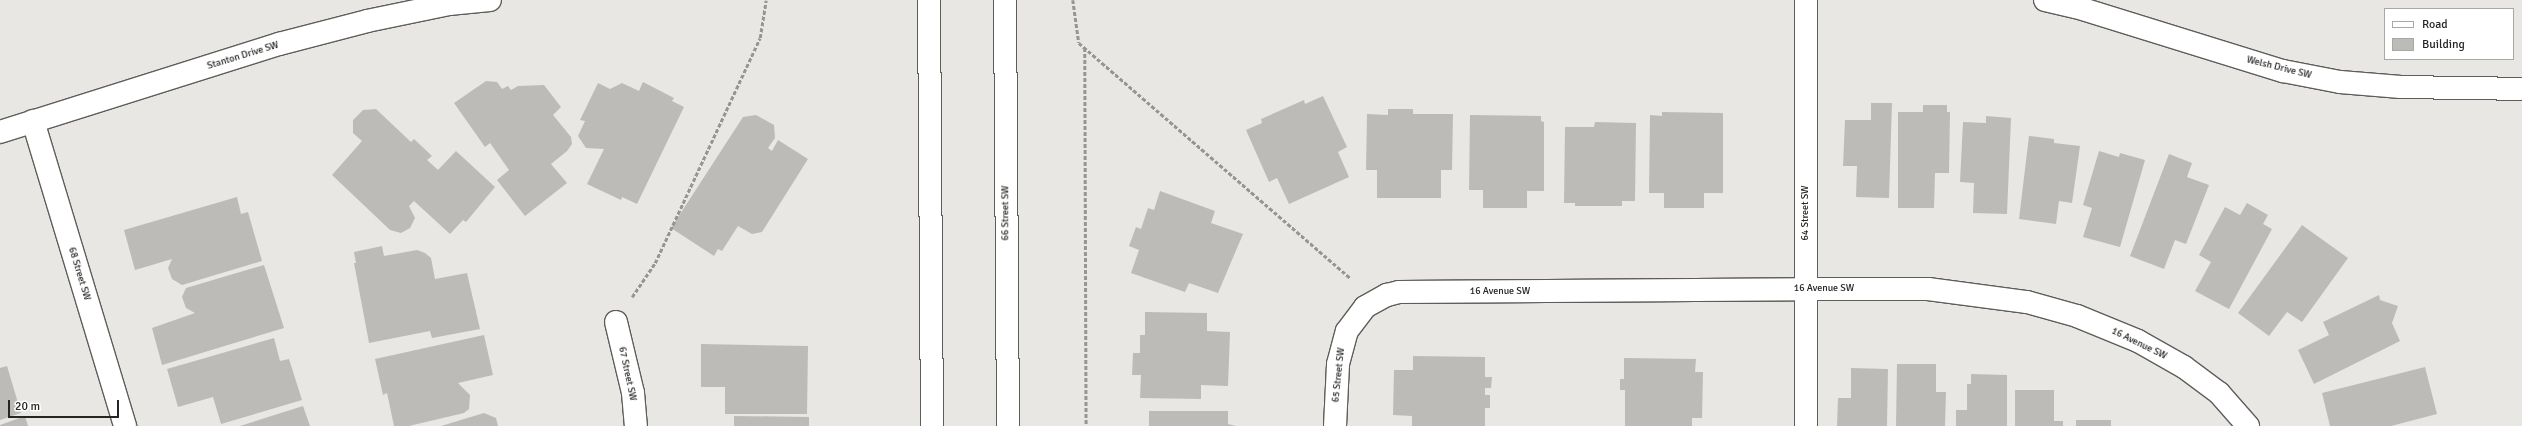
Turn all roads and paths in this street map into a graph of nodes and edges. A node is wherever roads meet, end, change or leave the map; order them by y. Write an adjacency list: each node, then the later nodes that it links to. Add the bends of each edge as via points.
1 (490, 0): 10 (street, Stanton Drive SW, via 449,4 367,21 279,44)
2 (766, 0): 14 (path, via 760,38 655,263)
3 (930, 0): 17 (street)
4 (1005, 0): 18 (street, 66 Street SW)
5 (1073, 0): 8 (path, via 1079,43)
6 (1806, 0): 12 (street, 64 Street SW)
7 (2045, 0): 9 (street, Welsh Drive SW, via 2076,7 2283,71 2340,82 2401,87)
8 (1085, 48): 13 (path); 19 (path)
9 (2522, 89)
10 (33, 121): 11 (street, Stanton Drive SW); 15 (street, 68 Street SW)
11 (0, 132)
12 (1806, 289): 13 (street, 16 Avenue SW, via 1399,292); 21 (street, 64 Street SW); 22 (street, 16 Avenue SW, via 1928,289 2027,302 2077,316 2138,341 2184,367 2219,393)
13 (1370, 304): 20 (street, 65 Street SW, via 1347,331 1341,346)
14 (616, 322): 16 (street, 67 Street SW, via 633,393)
15 (125, 426)
16 (636, 426)
17 (932, 426)
18 (1008, 426)
19 (1086, 426)
20 (1335, 426)
21 (1806, 426)
22 (2248, 426)

